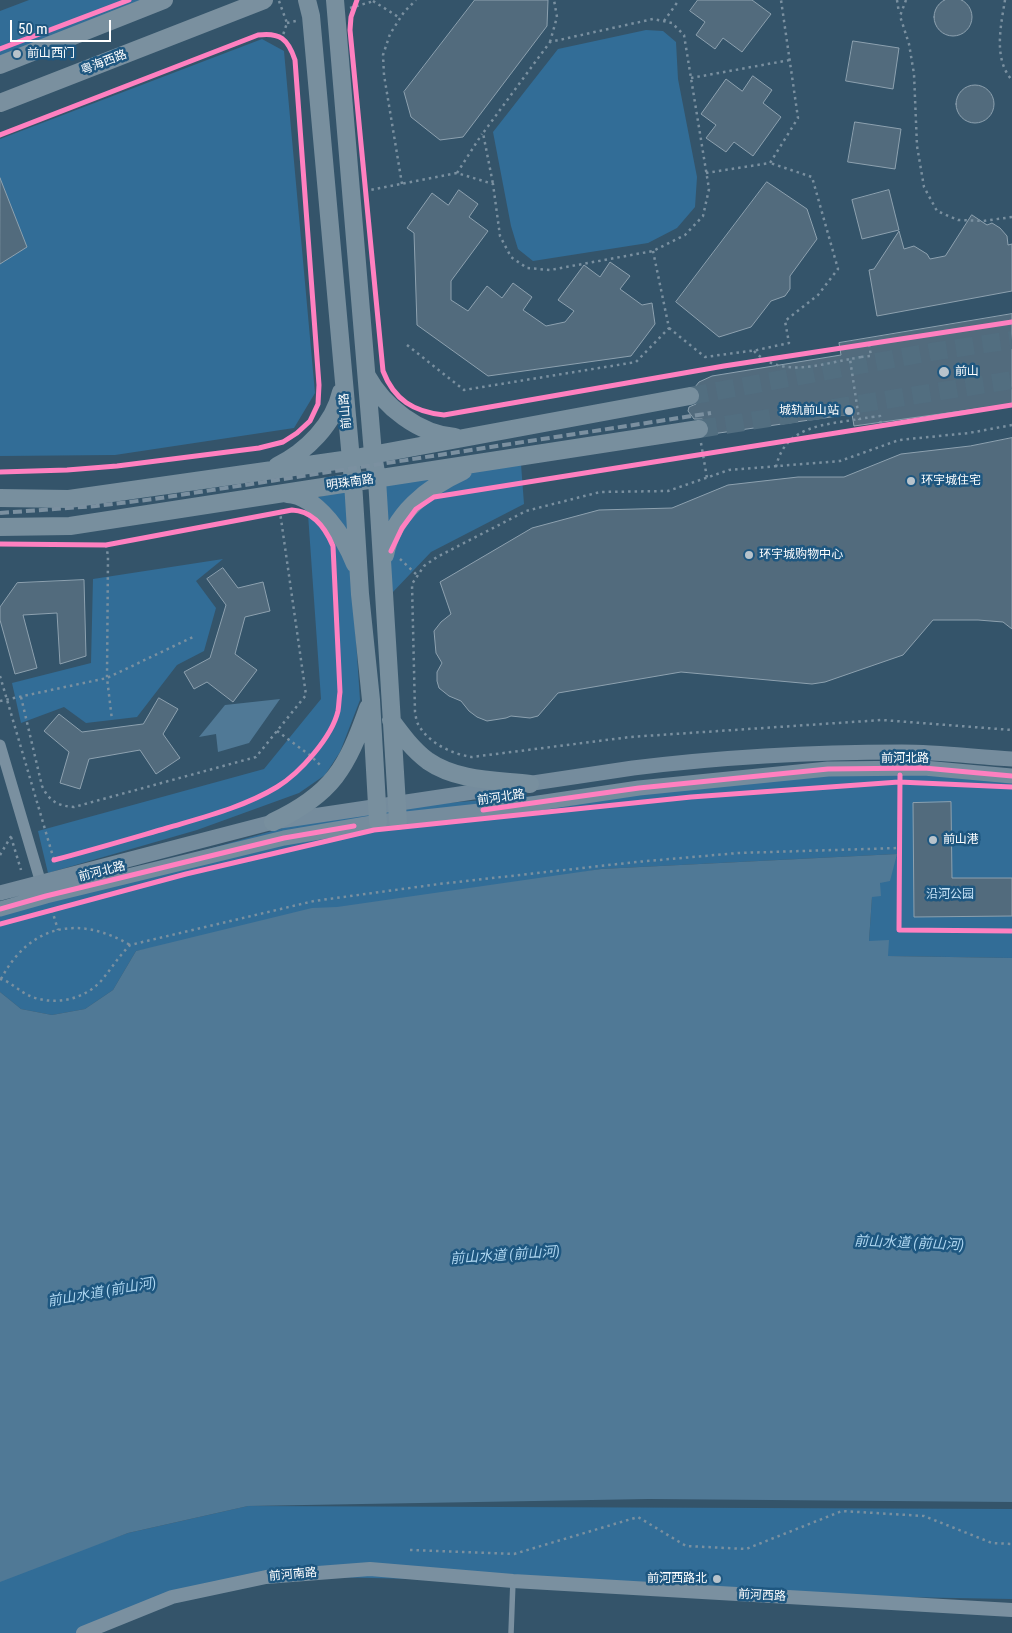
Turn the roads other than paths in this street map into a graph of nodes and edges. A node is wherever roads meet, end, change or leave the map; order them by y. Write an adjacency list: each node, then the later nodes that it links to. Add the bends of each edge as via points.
1 (164, 0): 5 (highway)
2 (264, 0): 6 (highway, 粤海西路)
3 (307, 0): 8 (main road, 前山路)
4 (335, 0): 7 (main road, 前山路, via 360,195)
5 (0, 65)
6 (0, 104)
7 (366, 374): 11 (main road, via 385,401 408,419 441,434); 12 (main road, 前山路)
8 (343, 377): 13 (main road, 前山路); 15 (main road, via 339,399 325,425 302,451)
9 (690, 396): 11 (main road, 明珠南路)
10 (700, 429): 14 (main road, 明珠南路)
11 (466, 437): 12 (main road, 明珠南路)
12 (373, 454): 13 (main road, 明珠南路); 16 (main road, 前山路)
13 (350, 459): 15 (main road, 明珠南路); 17 (main road, 前山路)
14 (484, 462): 16 (main road, 明珠南路); 23 (main road, via 431,488 417,500 396,527 387,547)
15 (266, 471): 20 (main road, 明珠南路)
16 (377, 479): 17 (main road, 明珠南路); 23 (main road, 前山路)
17 (353, 482): 18 (main road, 明珠南路); 24 (main road, 前山路)
18 (276, 494): 21 (main road, 明珠南路); 24 (main road, via 303,498 320,511 342,538)
19 (0, 498): 20 (main road, 明珠南路)
20 (69, 499): 21 (main road)
21 (70, 526): 22 (main road, 明珠南路)
22 (0, 527)
23 (383, 570): 26 (main road, 前山路)
24 (358, 575): 25 (main road, 前山路)
25 (371, 700): 32 (main road, 前山路); 33 (main road, via 352,751 334,779 297,811)
26 (391, 720): 30 (main road, via 428,761 446,771 468,778); 31 (main road, 前山路)
27 (0, 745): 34 (street)
28 (1012, 759): 30 (main road, 前河北路, via 904,752 820,754 687,761)
29 (1012, 776): 31 (main road, 前河北路, via 924,768 828,769 639,788 498,808)
30 (530, 784): 31 (main road, 前河北路)
31 (397, 812): 32 (main road, 前河北路)
32 (377, 814): 33 (main road, 前河北路); 34 (main road, 前河北路, via 284,838)
33 (273, 822): 34 (main road, 前河北路)
34 (43, 889): 35 (main road, 前河北路); 36 (main road, 前河北路)
35 (0, 893)
36 (0, 909)
37 (513, 1581): 38 (street, 前河西路); 39 (street, 前河南路, via 370,1569 266,1577 172,1597); 40 (lane)
38 (1012, 1610)
39 (83, 1633)
40 (511, 1633)

